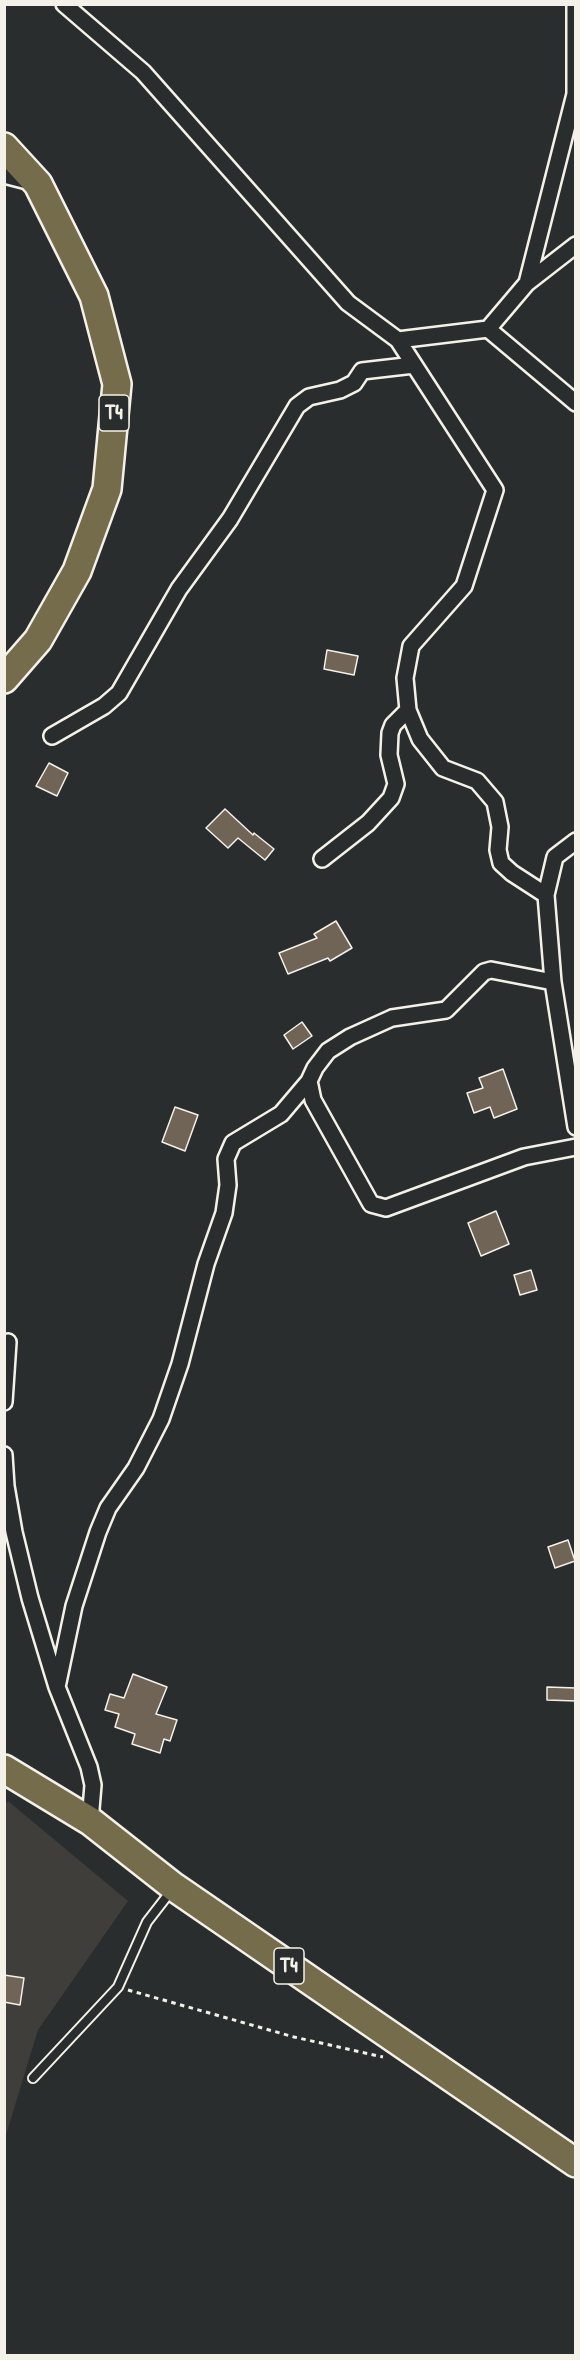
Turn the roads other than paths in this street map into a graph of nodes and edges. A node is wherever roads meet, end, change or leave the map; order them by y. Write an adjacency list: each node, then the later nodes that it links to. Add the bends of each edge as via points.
1 (64, 4): 9 (street, via 143,72 348,303)
2 (575, 5): 7 (street, via 575,94)
3 (4, 147): 5 (highway, T4)
4 (4, 175): 5 (street)
5 (38, 184): 12 (highway, T4, via 94,296 117,384 108,489 77,571 38,640)
6 (576, 245): 7 (street)
7 (527, 283): 8 (street)
8 (488, 329): 9 (street); 11 (street)
9 (398, 340): 10 (street)
10 (414, 365): 13 (street, via 495,490 464,586 411,646 405,678); 14 (street, via 362,370 354,383 309,397 297,406 230,519 179,589 119,693)
11 (576, 403)
12 (4, 679)
13 (408, 710): 16 (street, via 390,733 389,755 396,784 391,798 368,823); 17 (street, via 420,739 443,768 477,781 495,802 501,863)
14 (52, 736)
15 (576, 842): 17 (street, via 555,857)
16 (322, 859)
17 (546, 896): 18 (street)
18 (553, 982): 19 (street, via 495,970 484,972 446,1010 392,1018 350,1037 328,1051); 20 (street)
19 (309, 1081): 21 (street, via 313,1100 371,1204 386,1208 524,1157); 25 (street, via 281,1114 233,1143 226,1159 224,1213 206,1264 180,1364 161,1419 98,1532 74,1606)
20 (576, 1127)
21 (576, 1147)
22 (8, 1342): 23 (street)
23 (4, 1402)
24 (4, 1455): 25 (street, via 20,1559)
25 (57, 1687): 27 (street, via 89,1767 93,1785)
26 (6, 1772): 27 (highway, T4)
27 (90, 1821): 28 (highway, T4)
28 (174, 1887): 29 (lane, via 147,1922 118,1987); 30 (highway, T4)
29 (33, 2078)
30 (576, 2163)

